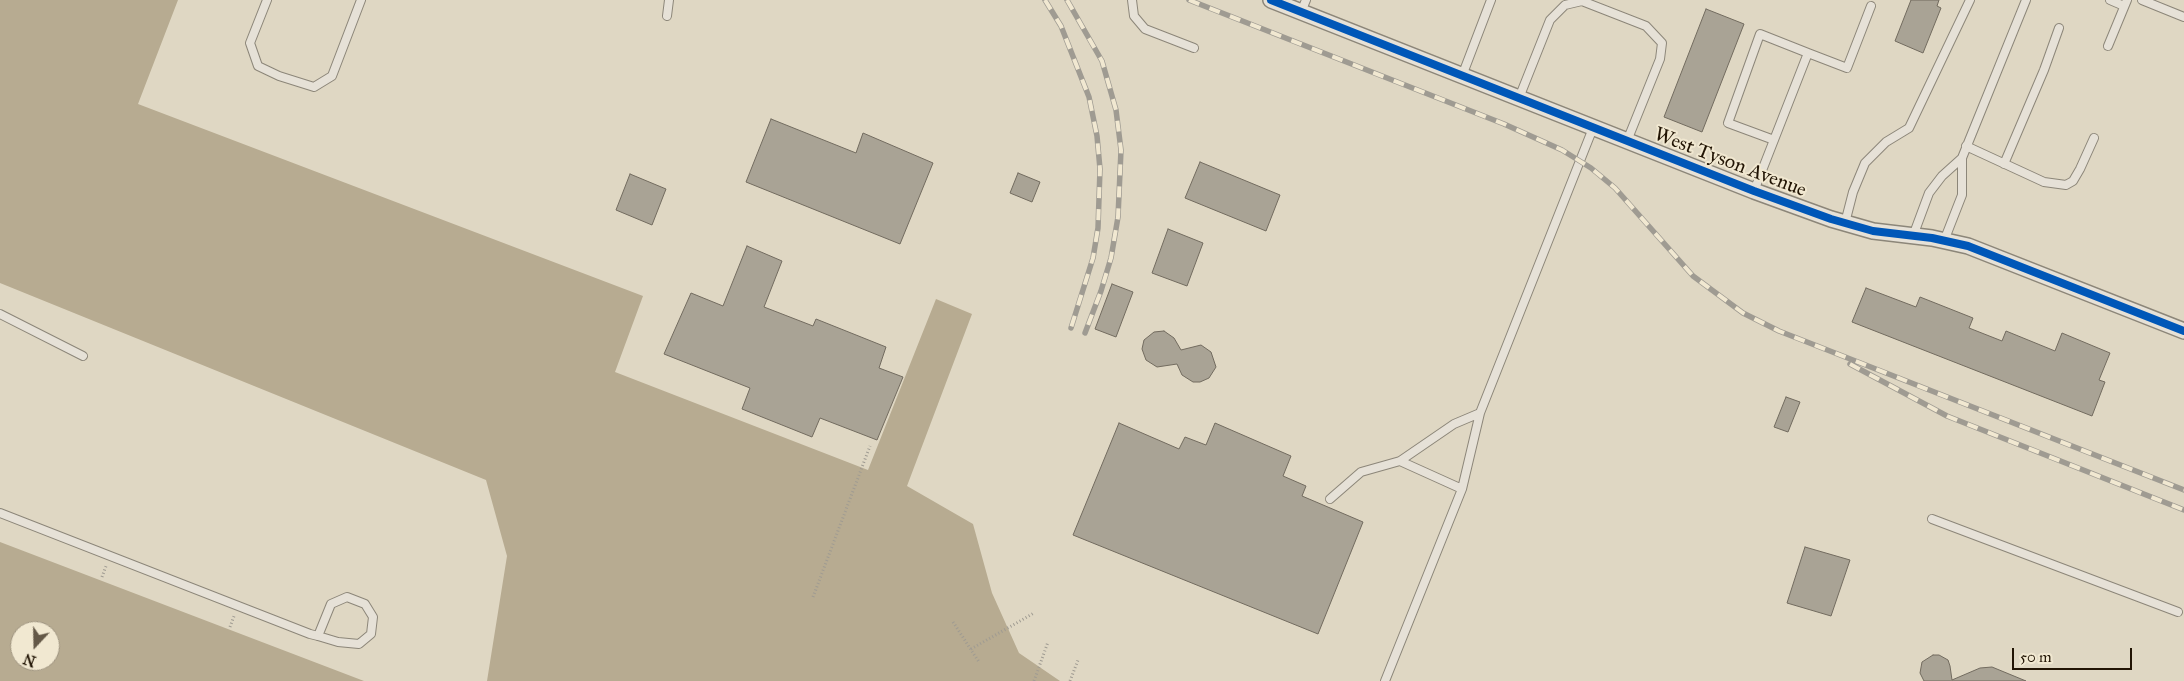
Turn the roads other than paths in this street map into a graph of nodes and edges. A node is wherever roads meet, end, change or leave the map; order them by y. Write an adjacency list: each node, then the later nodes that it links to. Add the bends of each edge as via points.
1 (267, 0): 2 (lane, via 250,43 258,66 314,87 332,76)
2 (361, 0)
3 (670, 0): 14 (lane)
4 (1132, 0): 18 (lane, via 1134,16 1145,29)
5 (1271, 0): 12 (street, West Tyson Avenue)
6 (1491, 0): 20 (lane)
7 (1970, 0): 30 (lane, via 1909,128 1886,142 1865,163)
8 (2026, 0): 26 (lane)
9 (2110, 0): 11 (lane)
10 (2142, 0): 15 (lane)
11 (2126, 3): 17 (lane)
12 (1303, 6): 20 (street, West Tyson Avenue)
13 (1871, 6): 19 (lane, via 1847,68)
14 (667, 16)
15 (2184, 17)
16 (2059, 28): 28 (lane)
17 (2108, 46)
18 (1194, 48)
19 (1808, 53): 24 (lane); 24 (lane, via 1760,34 1728,123)
20 (1462, 76): 21 (street, West Tyson Avenue)
21 (1519, 98): 22 (street, West Tyson Avenue); 25 (lane, via 1550,20 1565,5 1582,1 1637,22 1662,42 1660,59)
22 (1593, 128): 25 (street, West Tyson Avenue); 36 (lane)
23 (2094, 138): 28 (lane, via 2073,181 2066,185 2044,182)
24 (1774, 140): 29 (lane)
25 (1627, 141): 29 (street, West Tyson Avenue)
26 (1966, 146): 27 (lane); 28 (lane)
27 (1962, 158): 31 (lane, via 1929,193); 32 (lane, via 1962,195)
28 (2004, 164)
29 (1754, 191): 30 (street, West Tyson Avenue)
30 (1845, 223): 31 (street, West Tyson Avenue, via 1873,231)
31 (1913, 236): 32 (street, West Tyson Avenue)
32 (1944, 241): 34 (street, West Tyson Avenue, via 1968,246)
33 (0, 314): 35 (lane)
34 (2184, 331)
35 (83, 356)
36 (1480, 413): 37 (lane, via 1454,424); 38 (lane)
37 (1400, 461): 38 (lane); 39 (lane, via 1361,472)
38 (1462, 489): 44 (lane)
39 (1330, 499)
40 (0, 513): 43 (lane)
41 (1932, 519): 42 (lane)
42 (2178, 612)
43 (318, 636): 43 (lane, via 359,644 371,634 373,617 365,604 347,597 331,604)
44 (1385, 681)

